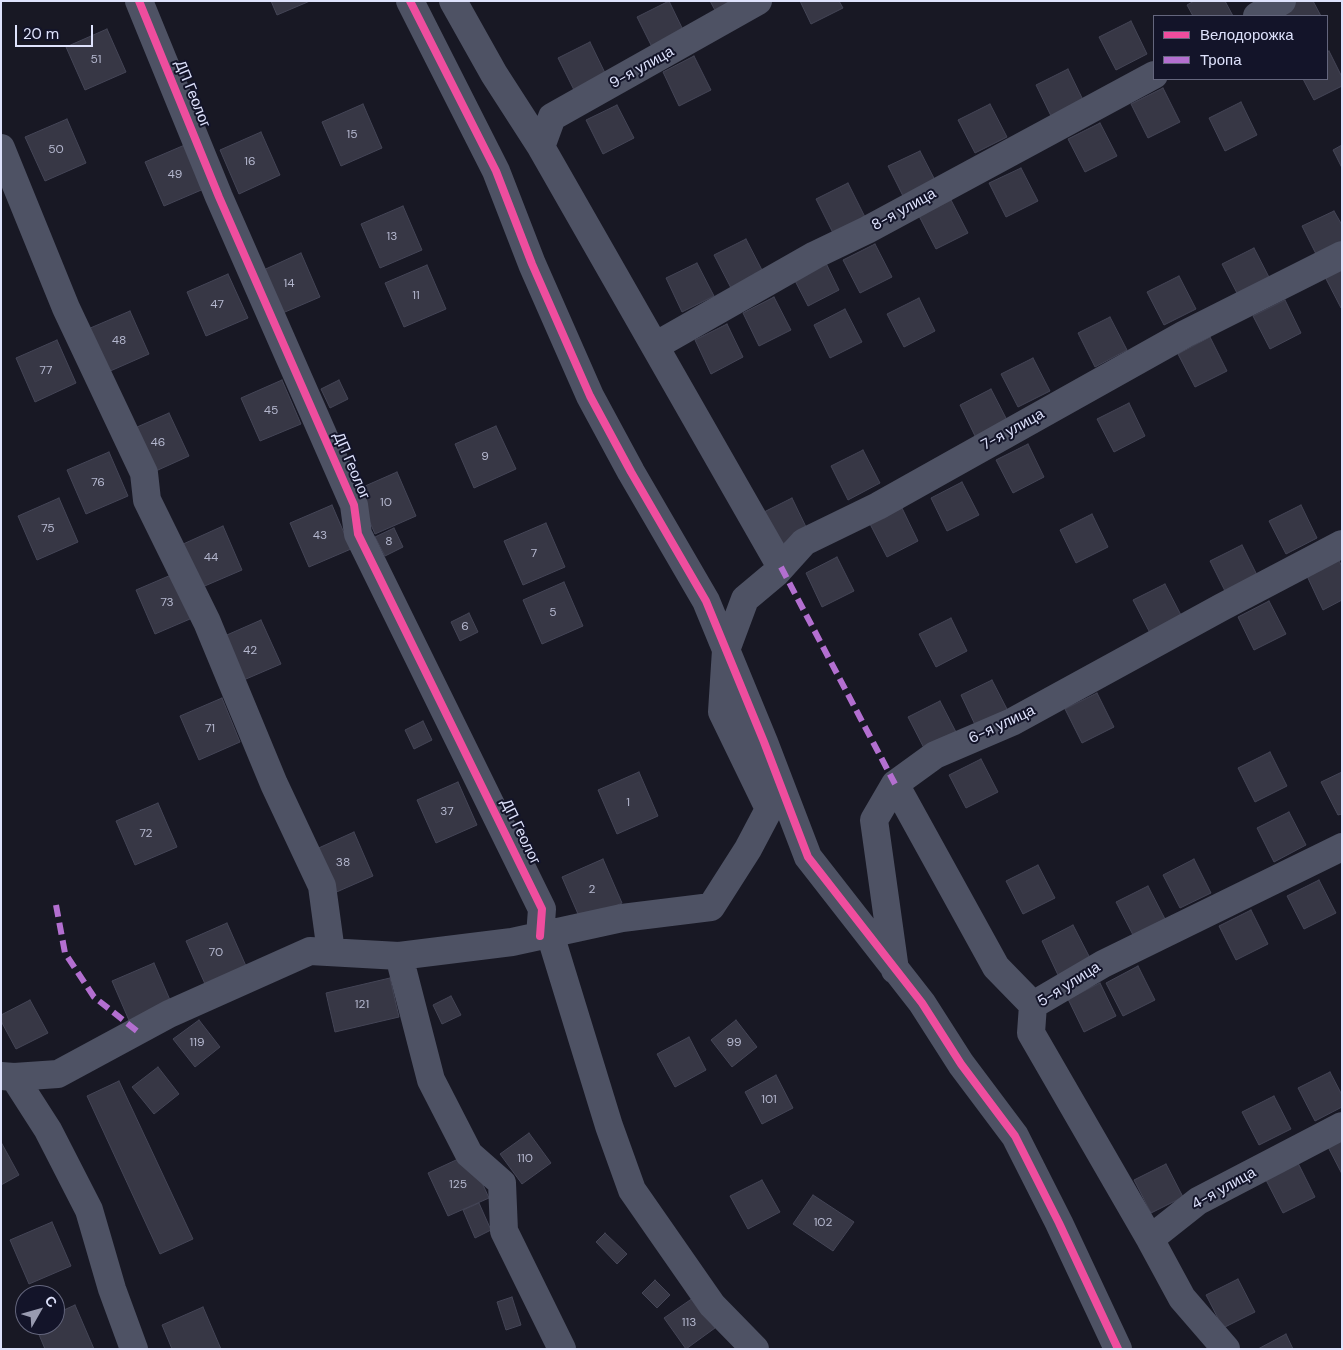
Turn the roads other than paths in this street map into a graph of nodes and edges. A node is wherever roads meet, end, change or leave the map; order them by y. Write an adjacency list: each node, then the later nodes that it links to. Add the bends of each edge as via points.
1 (139, 1): 18 (street, ДП Геолог, via 219,197 354,506 358,534 542,909)
2 (410, 1): 14 (street, via 496,171 532,264 590,396 706,601)
3 (453, 1): 8 (street, via 494,74)
4 (758, 1): 8 (street, 9-я улица, via 552,118)
5 (1282, 1): 6 (street)
6 (1259, 15)
7 (1153, 76): 11 (street, 8-я улица, via 815,255)
8 (541, 147): 11 (street)
9 (1, 148): 19 (street, via 66,308 144,473 147,500 207,622 274,784 322,886)
10 (1342, 255): 13 (street, 7-я улица, via 1185,334 878,506 804,542)
11 (655, 346): 13 (street)
12 (1342, 544): 15 (street, 6-я улица, via 1012,722 935,755)
13 (781, 567): 14 (street, 7-я улица, via 745,599)
14 (726, 650): 16 (street)
15 (895, 784): 21 (street, via 874,820); 22 (street, via 996,967)
16 (775, 798): 18 (street, via 748,849 711,907 622,918); 21 (street, via 808,857)
17 (1342, 847): 22 (street, 5-я улица, via 1103,964)
18 (545, 935): 20 (street); 28 (street, via 632,1190 712,1305)
19 (331, 952): 20 (street); 23 (street, via 302,954 169,1014 58,1074)
20 (399, 956): 27 (street, via 430,1080 469,1154 502,1183 504,1231)
21 (896, 970): 29 (street, via 1015,1136)
22 (1033, 1005): 25 (street, 5-я улица, via 1031,1033)
23 (8, 1076): 26 (street, via 48,1130 89,1210)
24 (1342, 1126): 25 (street, 4-я улица, via 1198,1201)
25 (1150, 1239): 30 (street, via 1182,1298)
26 (134, 1349)
27 (562, 1349)
28 (755, 1349)
29 (1118, 1349)
30 (1226, 1349)

